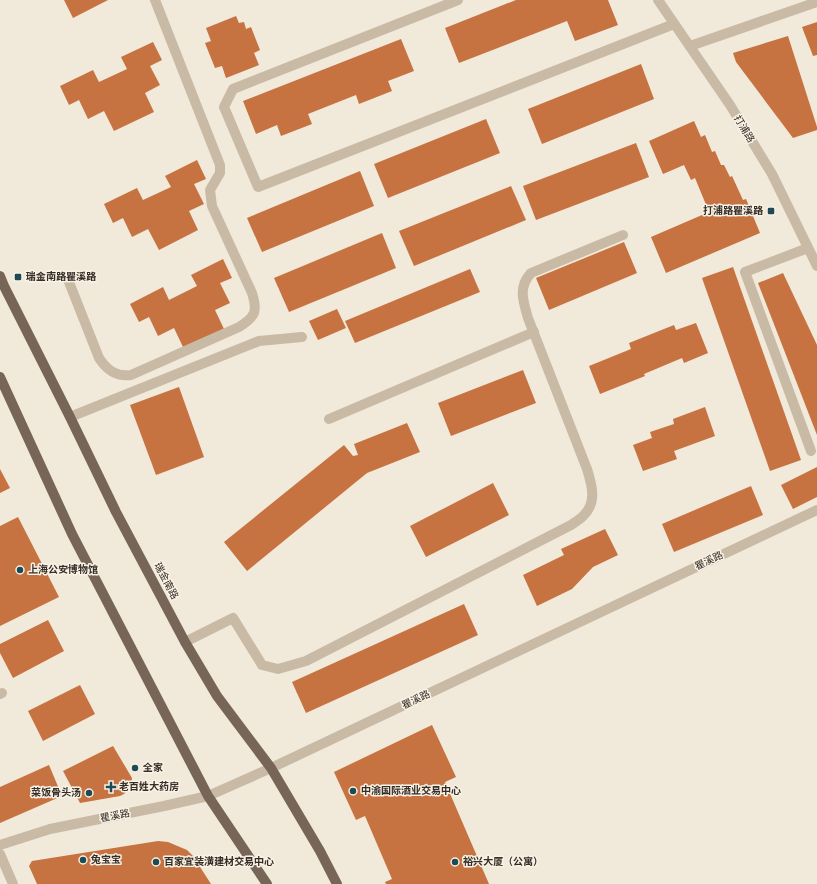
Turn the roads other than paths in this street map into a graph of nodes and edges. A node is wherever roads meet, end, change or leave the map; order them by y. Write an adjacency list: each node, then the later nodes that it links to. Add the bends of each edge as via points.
1 (155, 0): 11 (street, via 220,165 220,173 210,190 212,206 252,293 254,312 250,320 239,327 131,375 123,376 113,373 99,358)
2 (458, 0): 5 (street, via 233,90 224,107 258,187)
3 (658, 0): 5 (street, 打浦路)
4 (817, 2): 6 (street)
5 (674, 24): 6 (street, 打浦路)
6 (690, 46): 8 (street, 打浦路, via 772,174)
7 (623, 235): 12 (street, via 531,273 525,280 523,289 524,303)
8 (808, 248): 9 (street, 打浦路); 17 (street, via 745,272)
9 (817, 266)
10 (0, 276): 15 (main road, 瑞金南路)
11 (66, 278)
12 (534, 332): 16 (street); 19 (street, via 592,486 592,502 584,515 571,525 306,661 278,670 262,665 233,618)
13 (302, 337): 15 (street, via 259,341)
14 (0, 377): 21 (main road, via 72,534)
15 (70, 417): 19 (main road, 瑞金南路, via 116,512)
16 (329, 419)
17 (811, 451)
18 (817, 510): 20 (street, 瞿溪路)
19 (185, 642): 20 (main road, 瑞金南路, via 217,696)
20 (271, 768): 21 (street, 瞿溪路); 26 (main road, 瑞金南路, via 320,851)
21 (208, 796): 22 (street, 瞿溪路, via 50,829); 25 (main road)
22 (0, 845)
23 (0, 854): 24 (street)
24 (13, 884)
25 (267, 884)
26 (336, 884)

